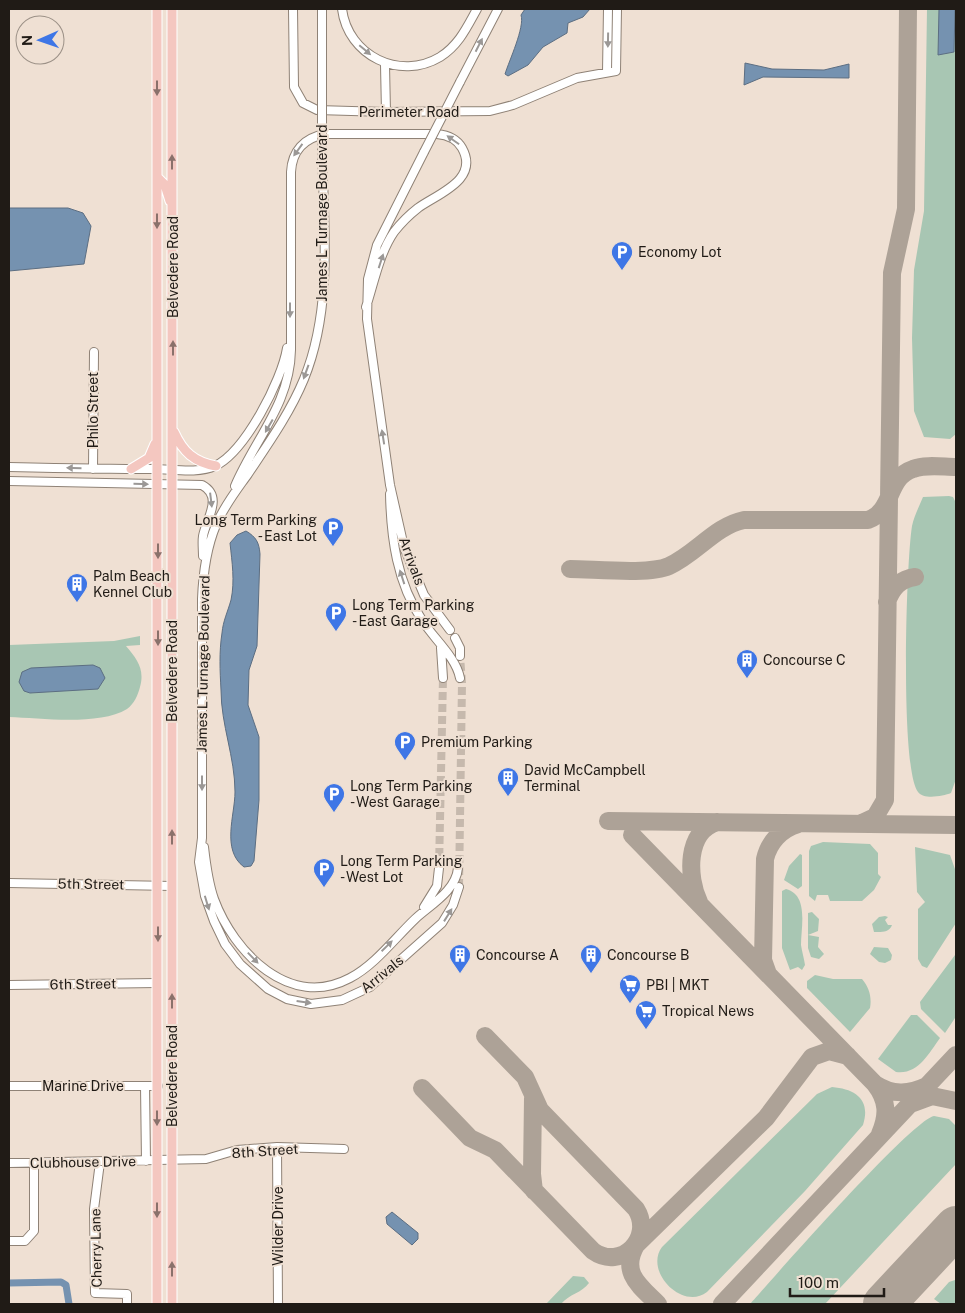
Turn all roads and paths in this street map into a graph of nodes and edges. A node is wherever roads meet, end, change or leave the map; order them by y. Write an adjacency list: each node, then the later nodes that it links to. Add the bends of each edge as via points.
1 (157, 9): 13 (main road, Belvedere Road, one-way to 13)
2 (172, 9): 14 (main road, Belvedere Road, one-way to 2)
3 (292, 9): 12 (street, Perimeter Road, via 293,79 300,100 321,111)
4 (322, 9): 30 (street, James L Turnage Boulevard, one-way to 30, bridge, via 323,285 315,347 304,380 288,411)
5 (342, 9): 10 (street, one-way to 10, via 352,37)
6 (477, 9): 10 (street, via 461,39 440,57 411,66)
7 (498, 9): 15 (street, one-way to 7, bridge, via 368,278 377,245)
8 (608, 9): 11 (street, one-way to 11)
9 (617, 9): 11 (street, Perimeter Road, via 616,71)
10 (385, 65): 12 (street)
11 (607, 72): 12 (street, Perimeter Road, via 577,78 496,110)
12 (386, 112)
13 (157, 177): 14 (main road, via 165,185); 19 (main road, Belvedere Road, one-way to 19)
14 (173, 210): 18 (main road, Belvedere Road, one-way to 14)
15 (366, 307): 16 (street, one-way to 16, via 384,252 396,230 413,212 453,186 463,175 465,155 450,137 437,134 325,134 311,138 297,149 291,167); 29 (street, one-way to 15)
16 (290, 328): 20 (street, via 281,373 268,400 243,437); 30 (street, one-way to 30, via 290,362 283,396)
17 (94, 352): 22 (street, Philo Street)
18 (173, 428): 20 (main road, via 191,457); 25 (main road, Belvedere Road)
19 (158, 431): 23 (main road, via 151,455); 24 (main road, Belvedere Road)
20 (216, 466): 25 (street)
21 (9, 467): 22 (street, one-way to 21)
22 (93, 469): 23 (street)
23 (131, 469): 24 (street)
24 (158, 469): 25 (street); 27 (main road, Belvedere Road)
25 (173, 470): 28 (main road, Belvedere Road)
26 (9, 481): 27 (street, one-way to 27)
27 (158, 484): 28 (street); 42 (main road, Belvedere Road, one-way to 42)
28 (173, 484): 31 (street, one-way to 31, via 199,484 212,493 212,509 202,537); 43 (main road, Belvedere Road, one-way to 28)
29 (390, 485): 32 (street, Arrivals, via 404,547 415,577); 34 (street, one-way to 29, via 411,601 399,570)
30 (229, 500): 31 (street, James L Turnage Boulevard, via 212,535)
31 (203, 576): 38 (street, James L Turnage Boulevard, one-way to 38)
32 (450, 630)
33 (456, 638): 35 (street)
34 (441, 647): 36 (street); 37 (street)
35 (460, 656)
36 (442, 678)
37 (460, 678)
38 (202, 838): 44 (street, Arrivals, one-way to 44, via 199,862 204,890 225,944 257,981 277,995 299,1002 332,1003 370,987 442,923 454,905); 45 (street, one-way to 45, via 210,883 224,919 250,956 285,982 307,987 339,983 359,972)
39 (439, 868): 45 (street, via 436,890)
40 (458, 868): 45 (street, via 446,892)
41 (9, 883): 42 (street, 5th Street)
42 (158, 886): 43 (street, 5th Street); 46 (main road, Belvedere Road, one-way to 46)
43 (172, 886): 53 (main road, Belvedere Road, one-way to 43)
44 (459, 887)
45 (419, 915)
46 (158, 983): 47 (street, 6th Street); 50 (main road, Belvedere Road)
47 (9, 985)
48 (9, 1086): 49 (street, Marine Drive)
49 (145, 1086): 50 (street, Marine Drive); 54 (street)
50 (158, 1086): 55 (main road, Belvedere Road, one-way to 55)
51 (277, 1147): 52 (street, 8th Street); 53 (street, 8th Street, via 237,1150 206,1159); 63 (street, Wilder Drive)
52 (344, 1148)
53 (172, 1160): 55 (street, 8th Street); 62 (main road, Belvedere Road, one-way to 53)
54 (146, 1161): 55 (street, Clubhouse Drive); 57 (street, Clubhouse Drive)
55 (157, 1161): 61 (main road, Belvedere Road, one-way to 61)
56 (34, 1162): 57 (street, Clubhouse Drive); 58 (street, Clubhouse Drive); 59 (street, via 34,1231 25,1241)
57 (100, 1162): 60 (street, Cherry Lane, via 94,1209 95,1294 127,1294)
58 (9, 1163)
59 (9, 1241)
60 (127, 1304)
61 (157, 1304)
62 (172, 1304)
63 (278, 1304)

